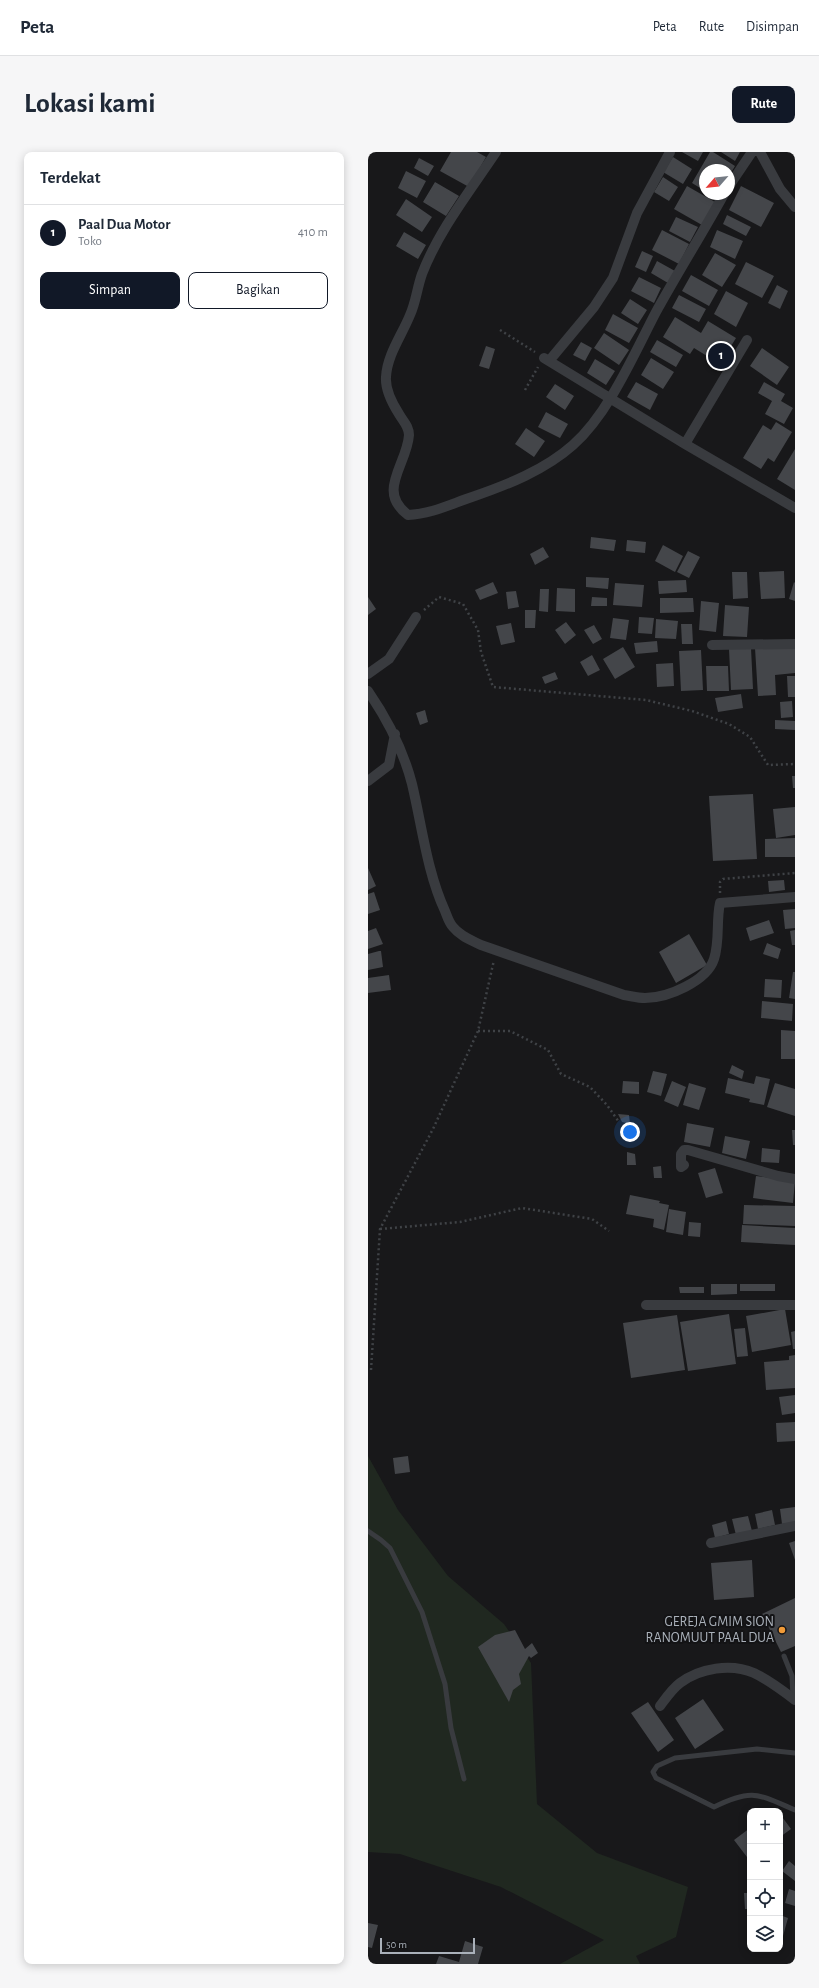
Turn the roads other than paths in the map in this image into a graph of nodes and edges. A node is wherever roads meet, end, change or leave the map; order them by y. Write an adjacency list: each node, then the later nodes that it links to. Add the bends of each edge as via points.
1 (496, 152): 9 (street, via 437,244 422,274 413,308 388,362 386,387 398,414 407,426 409,435 406,454 394,482 393,494 396,504 408,515 418,515 492,491 539,469 574,444)
2 (670, 152): 9 (street, via 637,213 613,278 594,307 546,359)
3 (752, 152): 5 (street)
4 (760, 152): 7 (street, via 780,189)
5 (735, 177)
6 (721, 200): 9 (street)
7 (795, 207)
8 (747, 340): 10 (street)
9 (610, 398): 10 (street)
10 (685, 444): 11 (street)
11 (795, 508)
12 (416, 617): 15 (street, via 389,659)
13 (795, 644): 14 (street)
14 (712, 645)
15 (368, 674)
16 (368, 691): 17 (street)
17 (395, 734): 18 (street, via 389,765); 19 (street, via 411,783 437,892 452,926 461,935 495,951 624,995 646,998 669,994 698,980 707,972 714,959 720,903)
18 (368, 781)
19 (795, 897)
20 (684, 1165): 21 (street, via 681,1167 681,1154 688,1150)
21 (795, 1179)
22 (646, 1305): 23 (street)
23 (795, 1305)
24 (795, 1526): 26 (street)
25 (368, 1531): 31 (lane, via 390,1548 422,1612 445,1684 450,1728)
26 (711, 1543)
27 (784, 1656): 28 (lane, via 792,1676)
28 (794, 1699): 29 (street, via 752,1672 727,1668 706,1670 692,1676 679,1684)
29 (660, 1706)
30 (795, 1753): 32 (lane, via 757,1749 676,1758 657,1766 653,1772 656,1778 714,1807 741,1795 762,1795)
31 (464, 1780)
32 (795, 1810)

